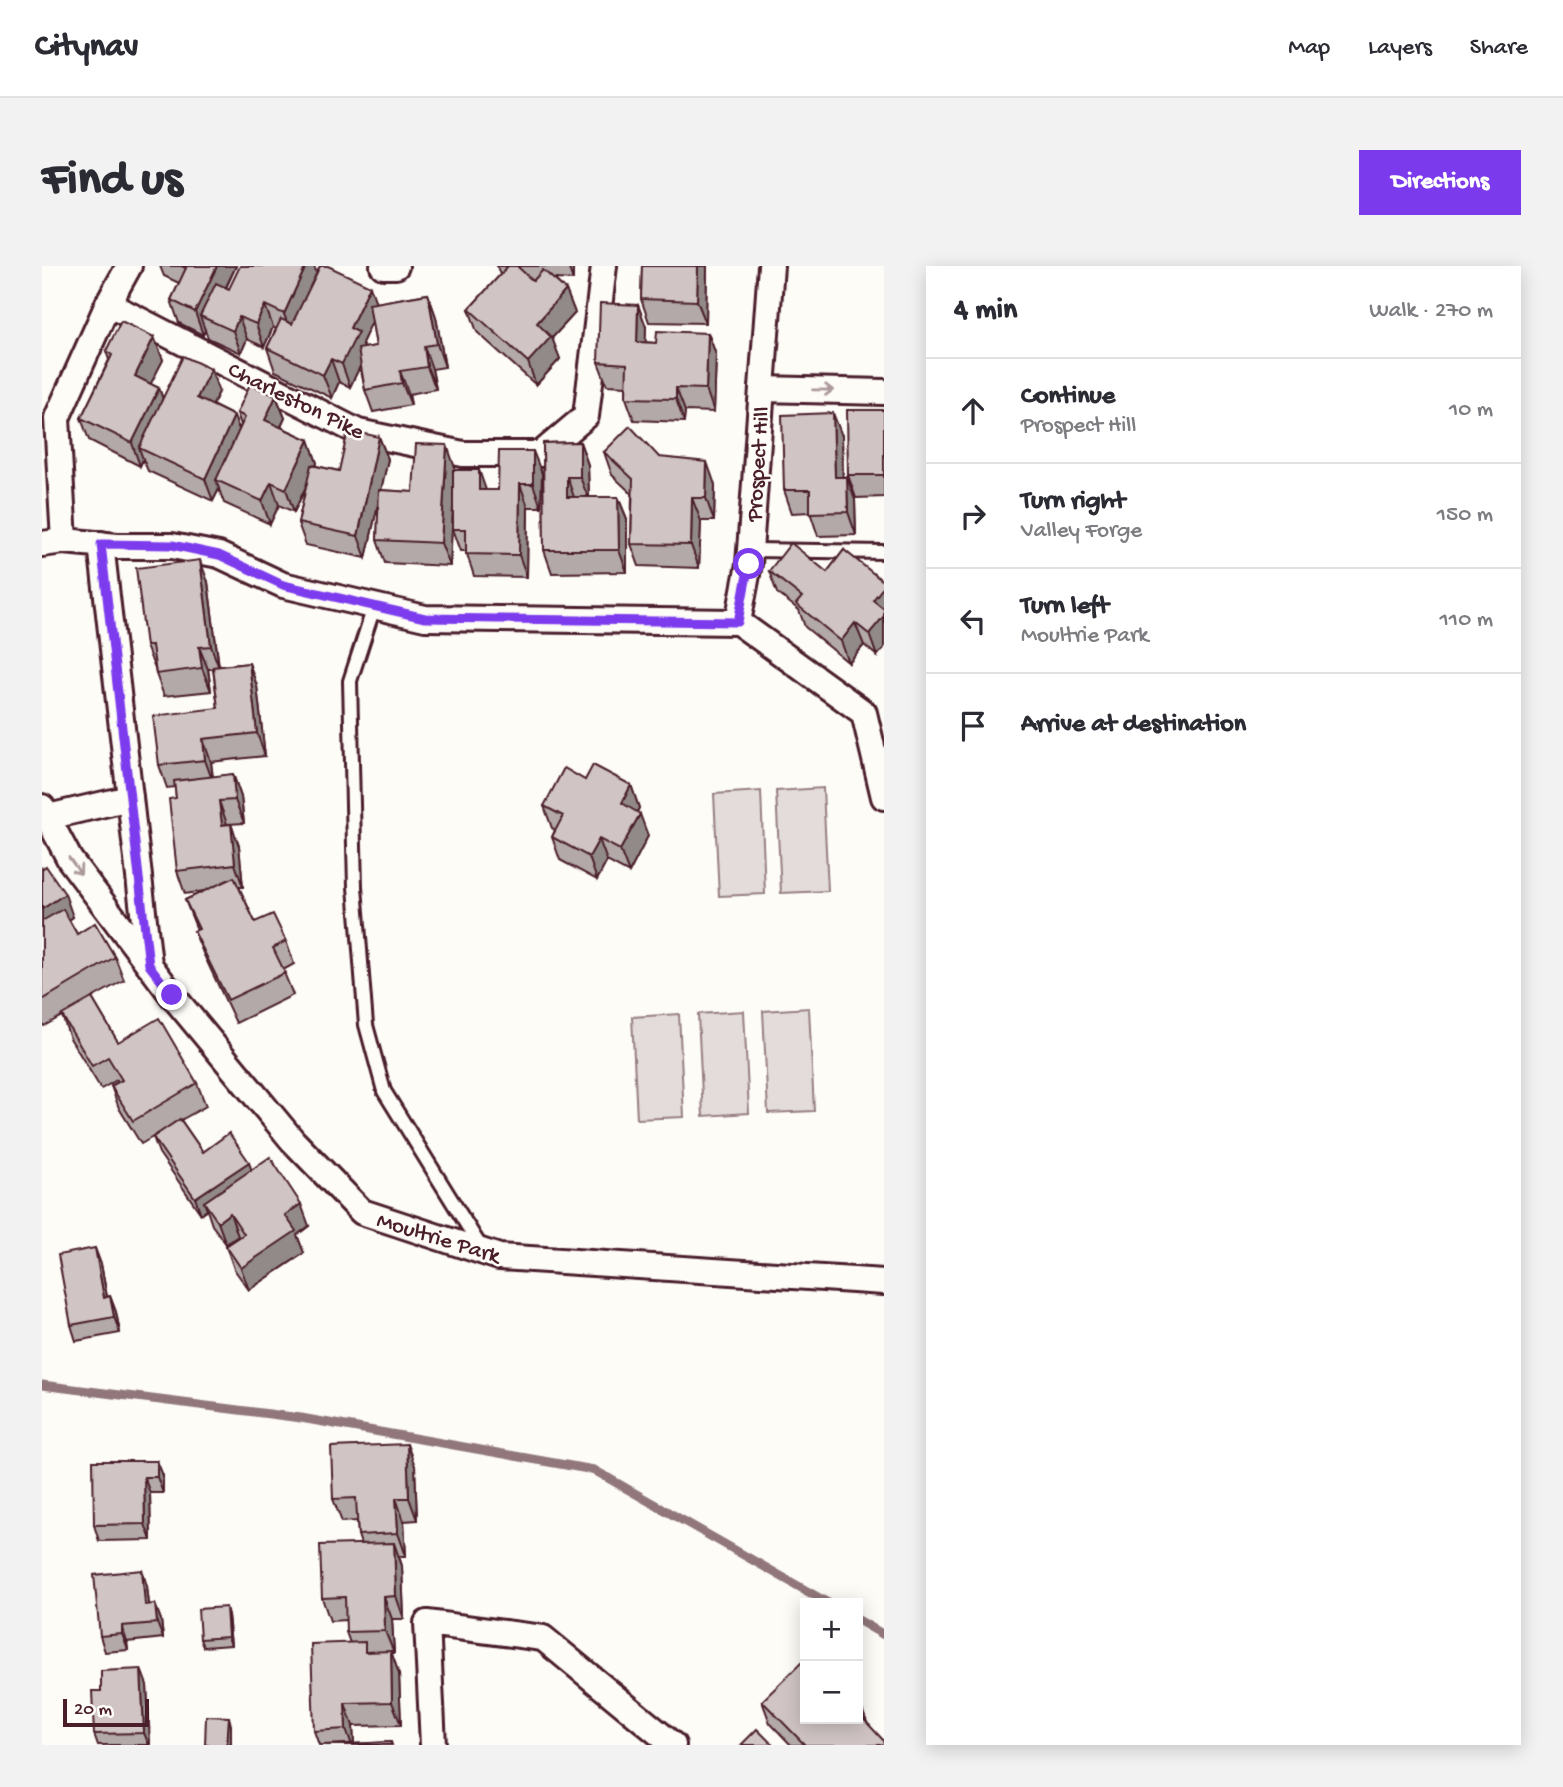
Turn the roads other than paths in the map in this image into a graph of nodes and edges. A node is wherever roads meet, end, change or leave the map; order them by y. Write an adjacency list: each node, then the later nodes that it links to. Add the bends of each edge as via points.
1 (129, 266): 6 (street)
2 (383, 266): 3 (street)
3 (396, 266)
4 (604, 266): 6 (street, Charleston Pike, via 586,416 541,454 463,454 358,432)
5 (771, 266): 7 (street, Prospect Hill)
6 (108, 304): 9 (street)
7 (762, 389): 8 (street, Prospect Hill, one-way to 8); 12 (street, Prospect Hill)
8 (884, 392)
9 (50, 416): 10 (street)
10 (53, 543): 11 (street)
11 (101, 544): 14 (street, via 172,545 219,555 283,585); 18 (street)
12 (750, 550): 13 (lane); 15 (street, Prospect Hill)
13 (884, 552)
14 (374, 607): 15 (street, via 425,618); 21 (lane, via 350,681 355,887 366,1026 384,1091)
15 (738, 622): 16 (street)
16 (874, 713): 17 (street)
17 (884, 797)
18 (130, 798): 19 (street); 20 (street)
19 (45, 812): 20 (street, Moultrie Park, one-way to 20, via 69,860)
20 (149, 965): 21 (street, Moultrie Park, via 293,1141 362,1212)
21 (484, 1252): 22 (street, Moultrie Park, via 499,1257)
22 (884, 1282)
23 (433, 1745): 24 (street, via 427,1623 543,1638)
24 (673, 1745)

